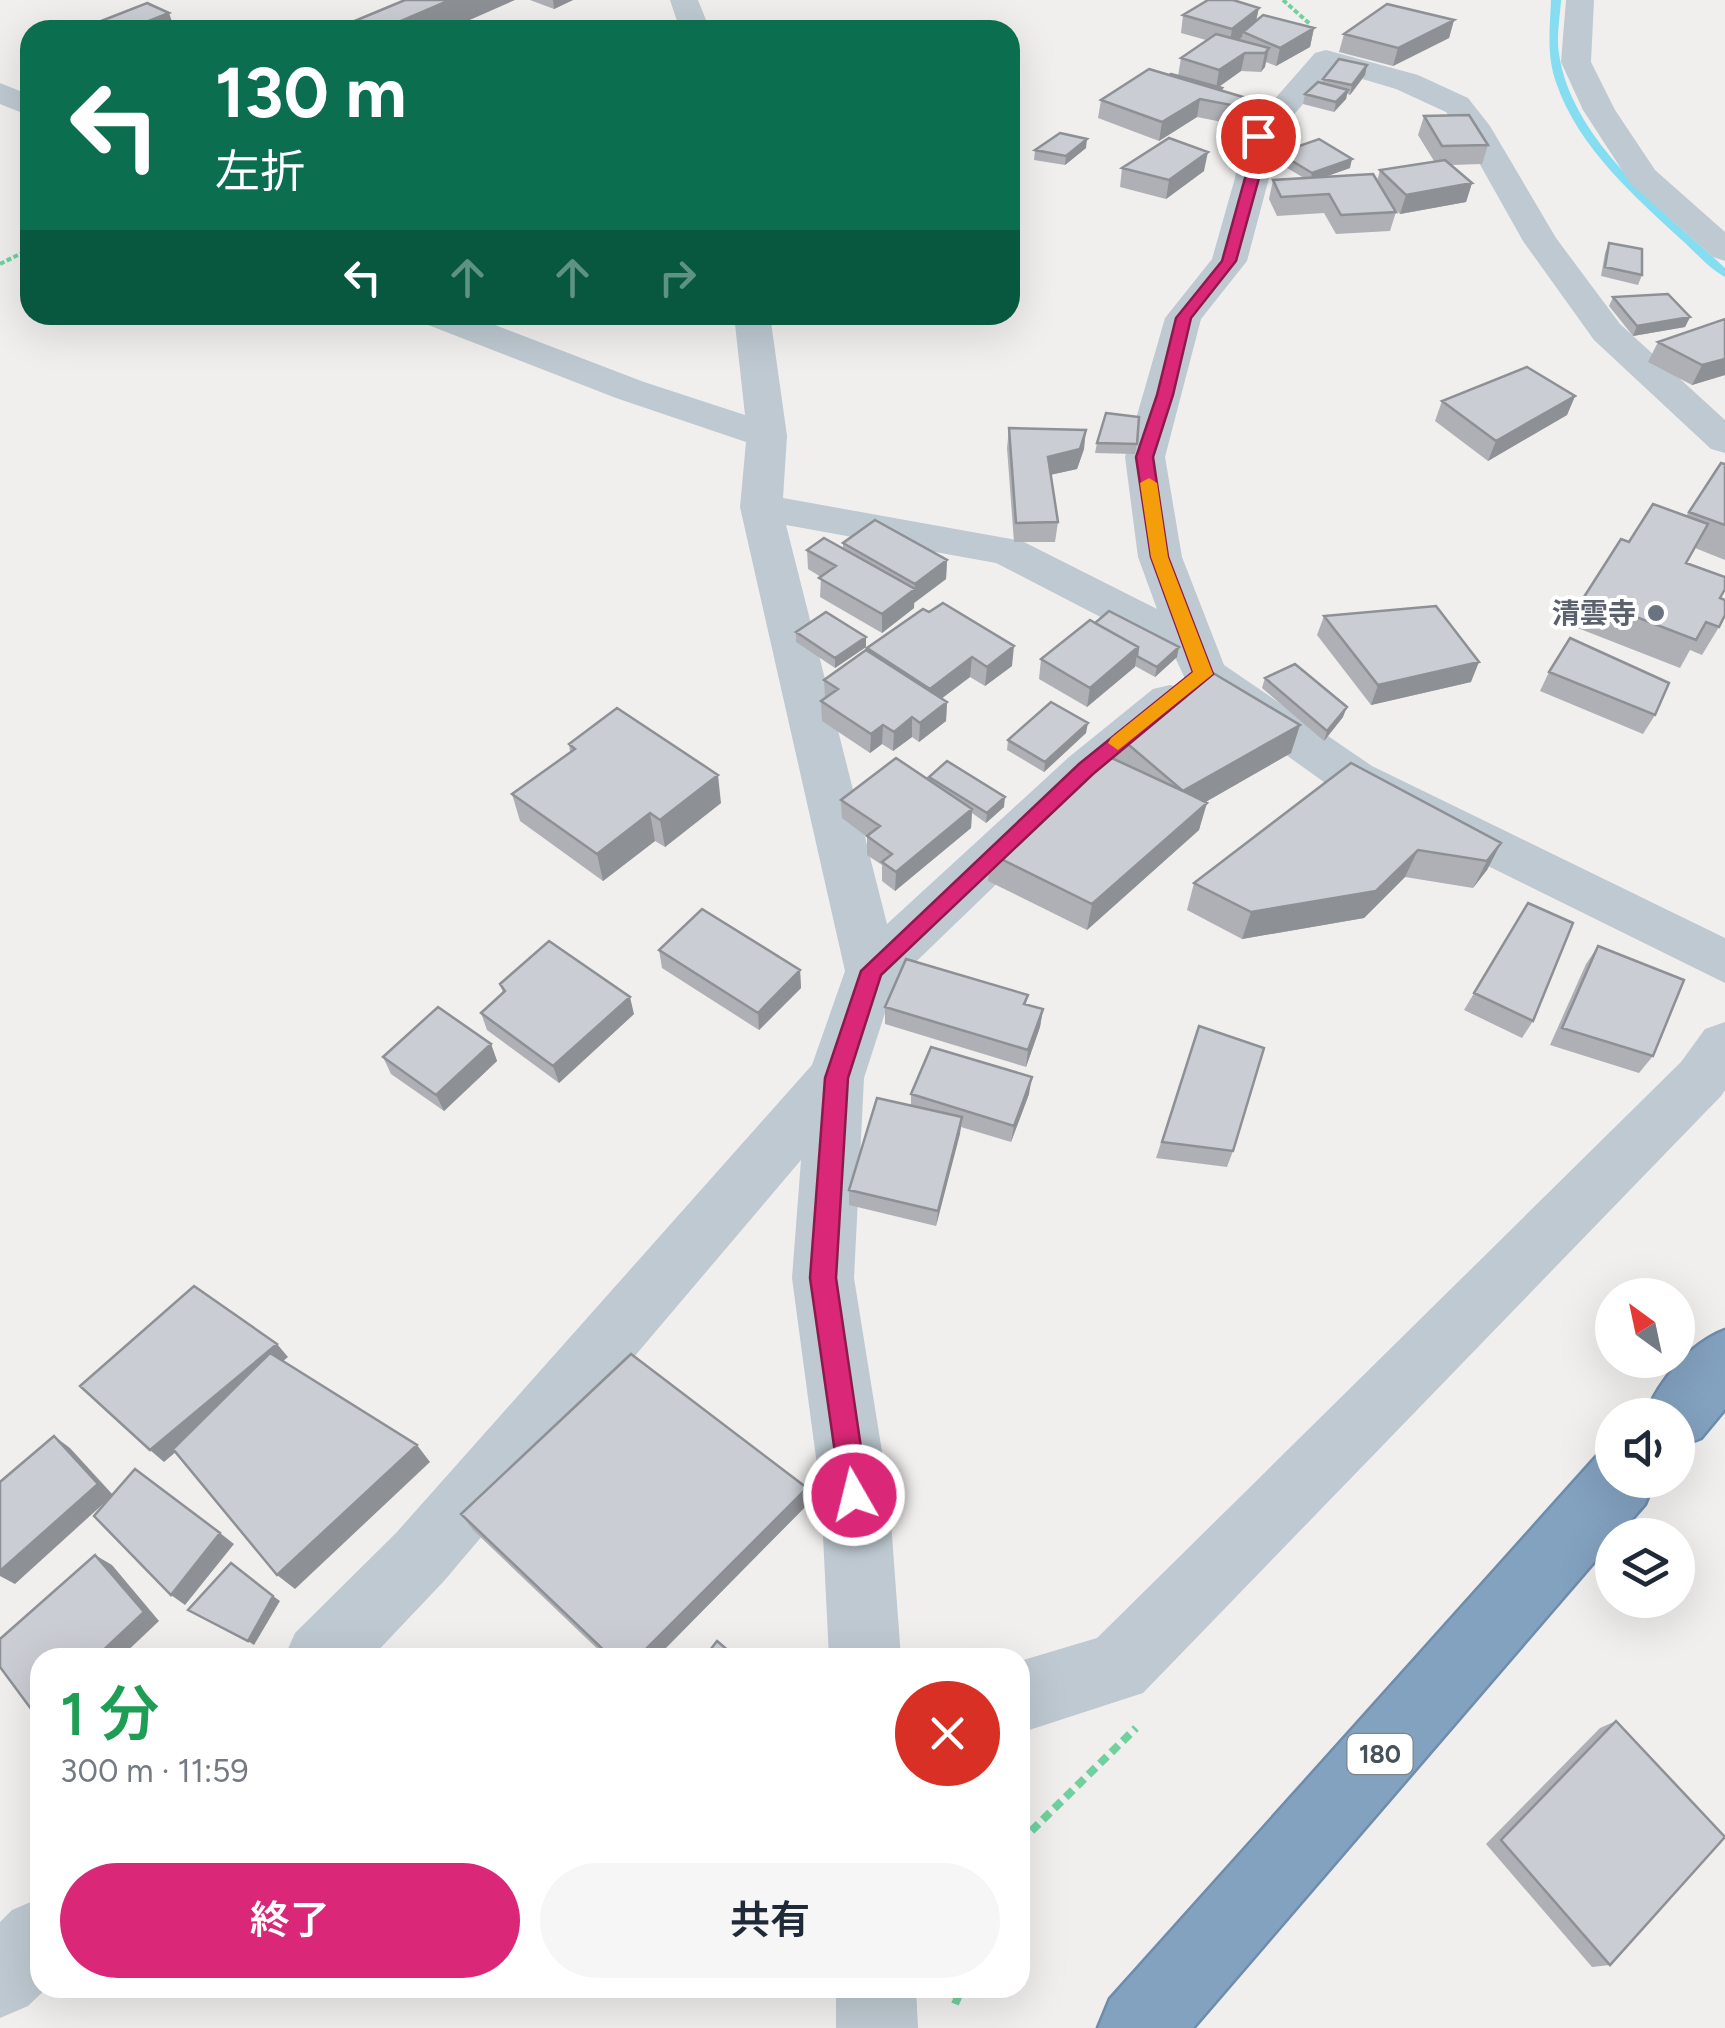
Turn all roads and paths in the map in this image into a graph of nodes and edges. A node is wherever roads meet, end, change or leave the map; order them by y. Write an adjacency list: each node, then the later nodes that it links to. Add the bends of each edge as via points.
1 (1580, 0): 2 (street, via 1576,62 1599,110 1643,177)
2 (1725, 250)
3 (462, 325): 5 (street)
4 (753, 325): 5 (street)
5 (767, 436): 7 (street)
6 (1725, 441): 8 (street, via 1607,332 1540,240 1457,105 1408,82 1326,59 1258,136 1229,261 1184,318 1145,457 1160,557)
7 (761, 507): 8 (street, via 1006,552); 10 (street)
8 (1198, 660): 9 (street, via 1355,779); 10 (street)
9 (1725, 962)
10 (872, 971): 12 (street)
11 (1725, 1045): 18 (street, via 1701,1078 1118,1668)
12 (836, 1078): 16 (street, via 420,1558); 17 (street, via 823,1278 854,1495)
13 (1725, 1362): 14 (highway)
14 (1694, 1398)
15 (1605, 1498): 25 (highway, 180)
16 (330, 1648)
17 (864, 1648)
18 (1030, 1694)
19 (30, 1948): 20 (street)
20 (0, 1978)
21 (876, 1998): 24 (street)
22 (958, 1998): 23 (path)
23 (955, 2004)
24 (878, 2028)
25 (1139, 2028)

